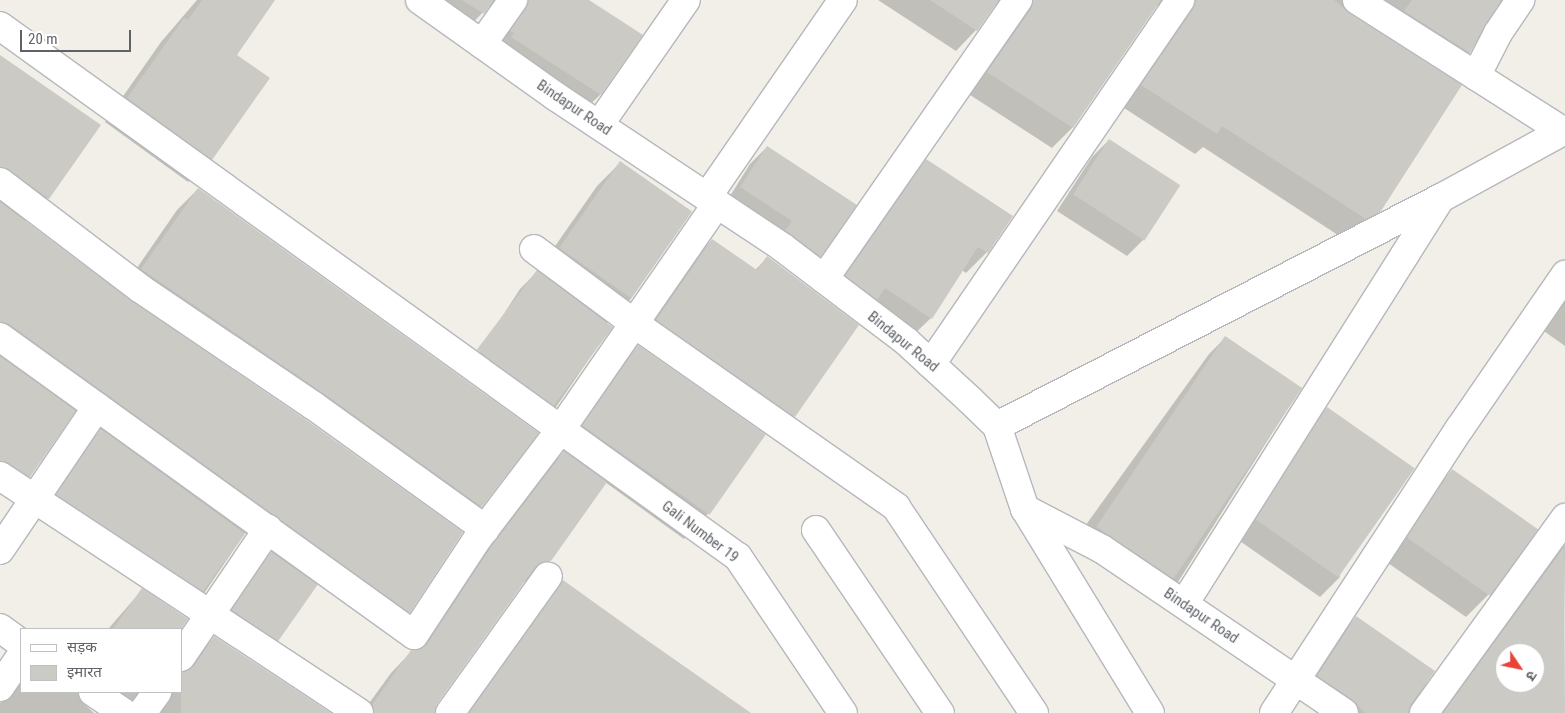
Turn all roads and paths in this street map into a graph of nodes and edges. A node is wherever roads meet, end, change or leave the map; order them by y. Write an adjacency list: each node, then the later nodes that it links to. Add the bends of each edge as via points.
1 (420, 0): 10 (street, Bindapur Road)
2 (513, 0): 10 (street)
3 (686, 0): 12 (street)
4 (843, 0): 16 (street)
5 (1018, 0): 19 (street)
6 (1180, 0): 22 (street)
7 (1357, 0): 11 (street)
8 (1520, 0): 11 (street, via 1498,33)
9 (0, 26): 25 (street, Gali Number 19)
10 (482, 44): 12 (street, Bindapur Road)
11 (1476, 76): 13 (street)
12 (599, 125): 16 (street, Bindapur Road)
13 (1564, 131): 15 (street)
14 (0, 182): 31 (street, via 141,289 314,406)
15 (1441, 198): 24 (street); 35 (street)
16 (712, 200): 19 (street, Bindapur Road); 20 (street)
17 (534, 249): 20 (street)
18 (1565, 276): 41 (street)
19 (824, 279): 22 (street, Bindapur Road)
20 (636, 324): 25 (street); 51 (street, via 896,507)
21 (0, 337): 23 (street)
22 (931, 364): 24 (street, Bindapur Road)
23 (97, 406): 27 (street); 30 (street)
24 (997, 426): 28 (street, Bindapur Road)
25 (561, 429): 31 (street); 49 (street, Gali Number 19, via 738,557)
26 (0, 476): 27 (street)
27 (36, 500): 33 (street); 36 (street)
28 (1025, 509): 35 (street, Bindapur Road, via 1102,549); 52 (street)
29 (1565, 518): 55 (street)
30 (268, 529): 31 (street, via 414,635); 36 (street)
31 (485, 529)
32 (816, 530): 50 (street)
33 (0, 550)
34 (548, 576): 48 (street)
35 (1184, 604): 41 (street, Bindapur Road)
36 (211, 615): 39 (street); 47 (street)
37 (0, 628): 38 (street)
38 (20, 642)
39 (182, 656)
40 (20, 657): 42 (street)
41 (1294, 680): 53 (street); 54 (street, Bindapur Road)
42 (0, 686)
43 (94, 693): 45 (street)
44 (156, 693): 46 (street)
45 (124, 713)
46 (142, 713)
47 (359, 713)
48 (450, 713)
49 (843, 713)
50 (940, 713)
51 (1034, 713)
52 (1150, 713)
53 (1274, 713)
54 (1344, 713)
55 (1424, 713)

